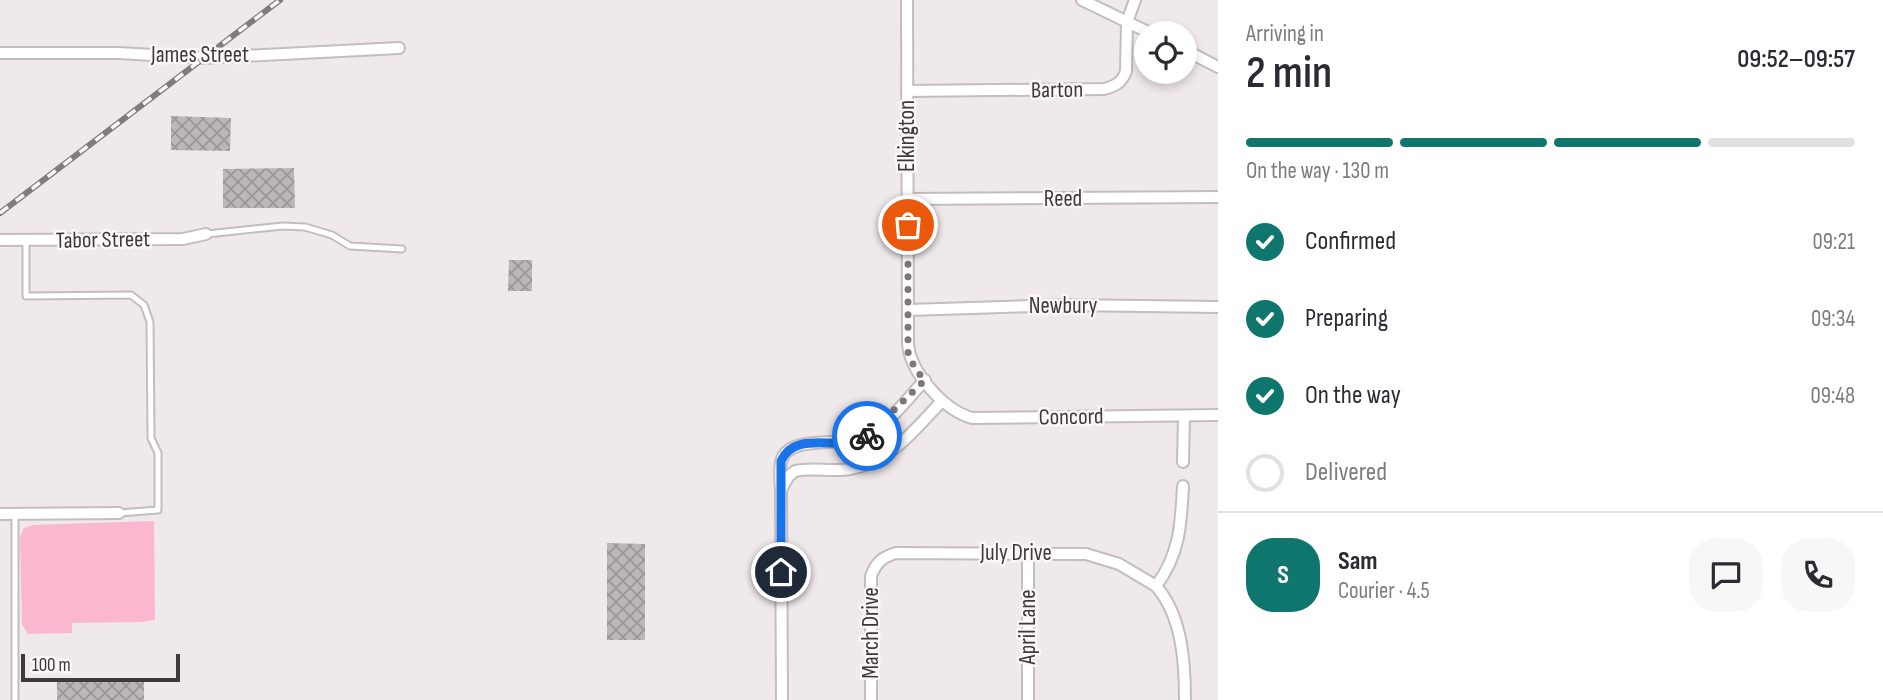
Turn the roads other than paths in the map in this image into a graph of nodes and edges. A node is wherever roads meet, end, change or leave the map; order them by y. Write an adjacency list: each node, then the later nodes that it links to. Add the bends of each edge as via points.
1 (908, 0): 10 (street, Elkington)
2 (1082, 0): 4 (street)
3 (1135, 0): 4 (street, Barton)
4 (1127, 22): 5 (street); 10 (street, Barton, via 1126,71 1112,87)
5 (1134, 25)
6 (400, 48): 7 (street, James Street, via 204,58)
7 (0, 53)
8 (1197, 56): 9 (street)
9 (1218, 67)
10 (907, 91): 12 (street, Elkington)
11 (1218, 197): 12 (street, Reed)
12 (908, 199): 18 (street, Elkington)
13 (206, 234): 15 (street, Tabor Street, via 183,239); 16 (lane, via 304,227 350,246)
14 (0, 240): 15 (street, Tabor Street)
15 (26, 240): 27 (lane, via 26,296 131,295 144,305 150,322 151,438 158,453 158,510)
16 (402, 249)
17 (1218, 307): 18 (street, Newbury)
18 (908, 310): 19 (street, Elkington, via 908,352)
19 (925, 380): 20 (street, Elkington); 26 (street, via 868,436 792,447 781,461)
20 (934, 390): 21 (street, Concord)
21 (942, 401): 23 (street, Concord, via 972,418); 26 (street, via 895,448 873,463 850,469 795,471)
22 (1218, 415): 23 (street, Concord)
23 (1184, 416): 24 (street)
24 (1183, 462)
25 (1183, 486): 32 (street, via 1179,537 1168,569)
26 (781, 495): 34 (street)
27 (119, 513): 29 (street)
28 (0, 514): 29 (street)
29 (15, 514): 33 (lane)
30 (1027, 553): 31 (street, July Drive, via 896,553 883,556); 32 (street, July Drive, via 1072,552 1102,558); 36 (street, April Lane)
31 (875, 566): 35 (street, March Drive, via 871,576)
32 (1156, 586): 37 (street, via 1178,631)
33 (15, 700)
34 (782, 700)
35 (871, 700)
36 (1028, 700)
37 (1185, 700)

